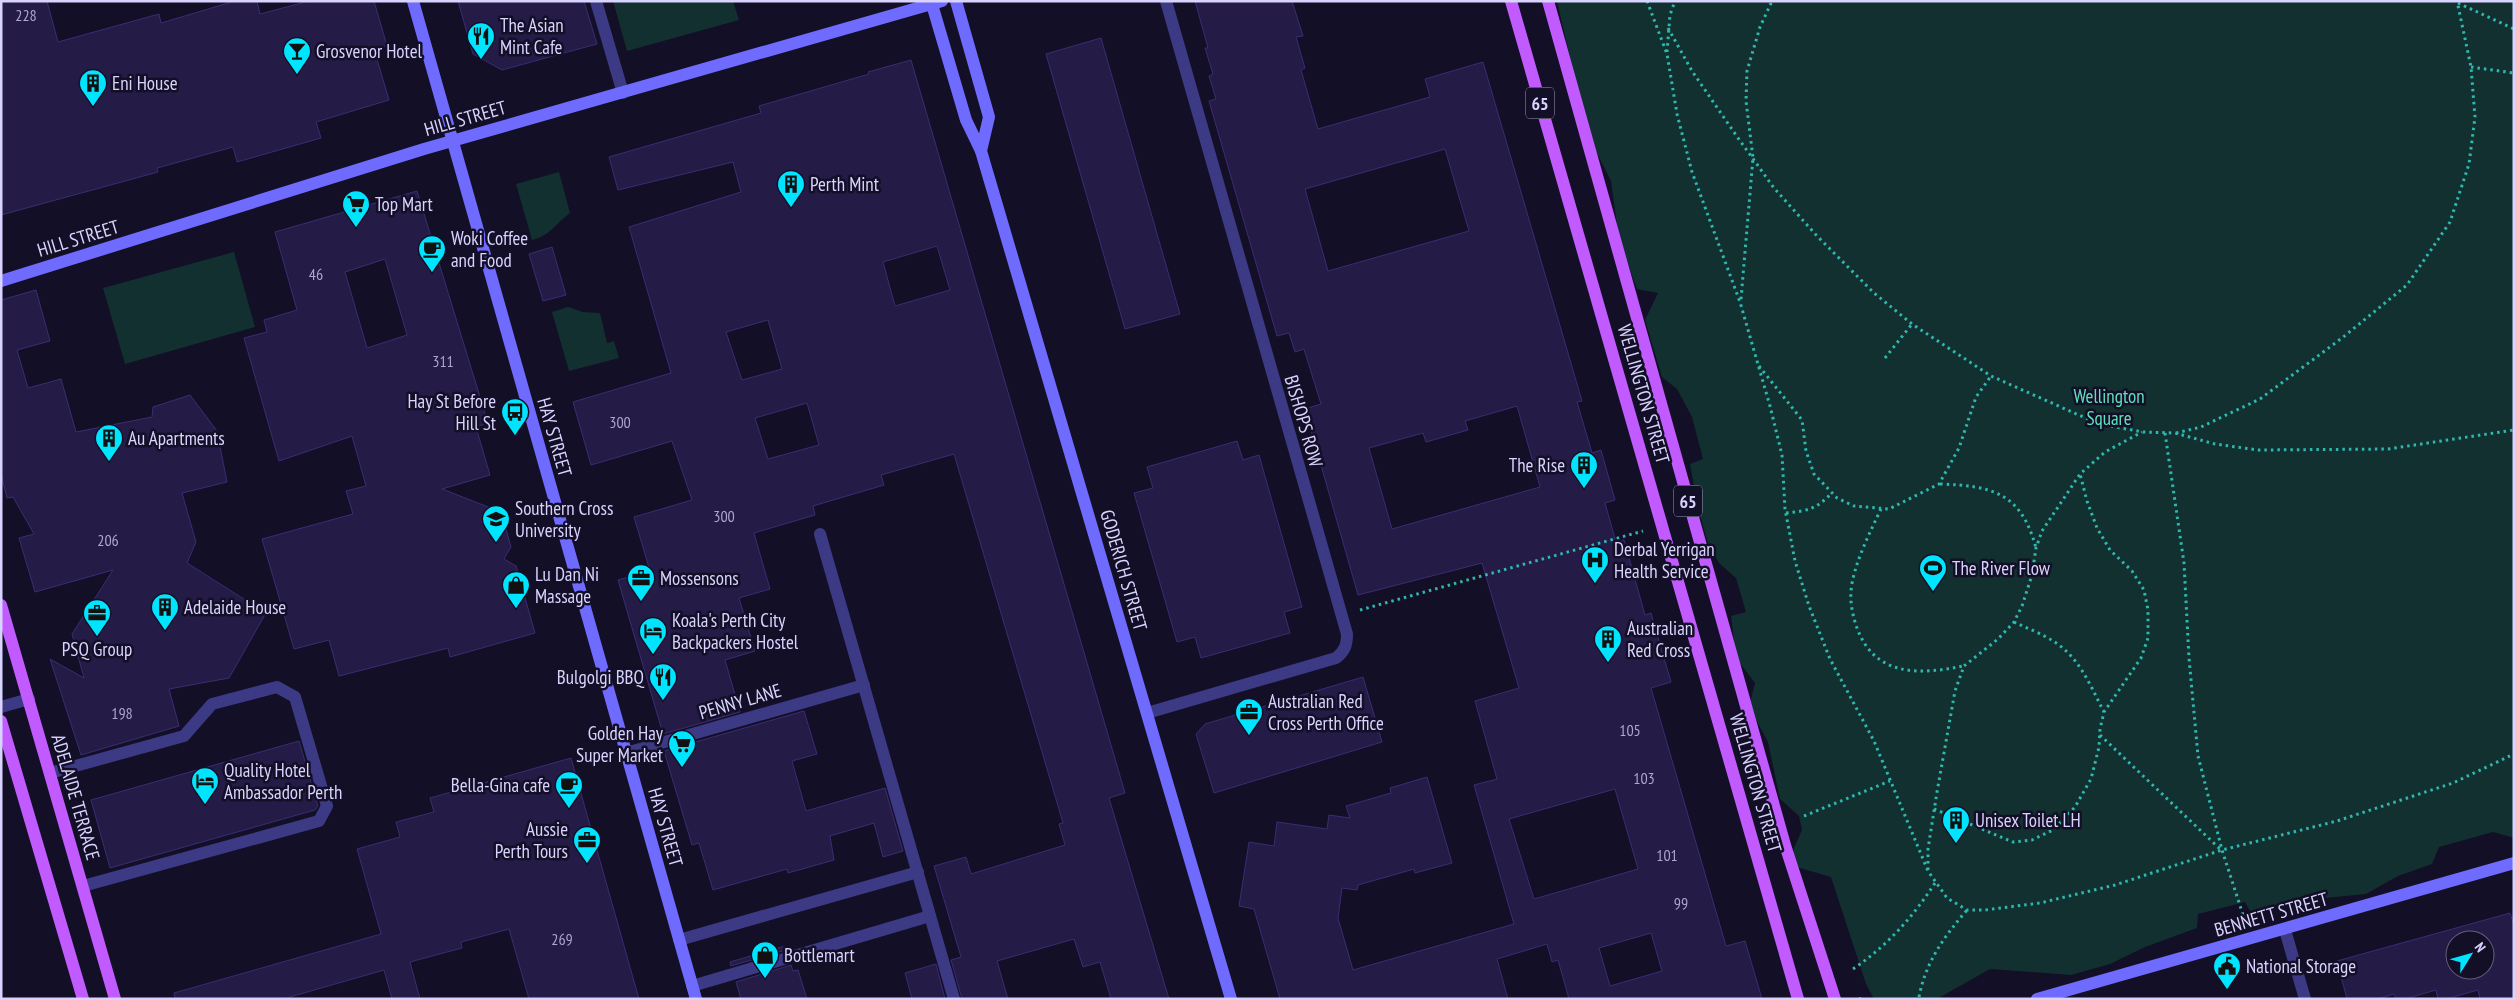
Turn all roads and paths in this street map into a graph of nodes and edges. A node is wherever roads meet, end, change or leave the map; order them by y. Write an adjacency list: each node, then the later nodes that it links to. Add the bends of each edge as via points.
1 (413, 1): 18 (main road, HAY STREET)
2 (596, 1): 17 (street)
3 (956, 1): 19 (main road, via 989,118)
4 (1166, 1): 40 (street, BISHOPS ROW)
5 (1511, 1): 77 (main road, WELLINGTON STREET / 65)
6 (1548, 1): 78 (main road, WELLINGTON STREET / 65, via 1785,845)
7 (1647, 1): 14 (path)
8 (1675, 1): 12 (path)
9 (1772, 1): 20 (path, via 1755,41 1747,71 1746,101)
10 (935, 2): 17 (main road, HILL STREET); 19 (main road, GODERICH STREET, via 966,120)
11 (2457, 2): 13 (path); 15 (path)
12 (1668, 28): 14 (path); 20 (path, via 1692,71)
13 (2514, 29)
14 (1667, 54): 22 (path, via 1677,114 1692,172)
15 (2471, 67): 16 (path); 30 (path, via 2475,117 2469,164 2461,194 2450,222 2407,285 2260,399 2201,427)
16 (2514, 73)
17 (623, 93): 18 (main road, HILL STREET)
18 (452, 142): 21 (main road, HILL STREET); 50 (main road, HAY STREET)
19 (981, 151): 47 (main road, GODERICH STREET)
20 (1752, 158): 22 (path); 23 (path, via 1817,236 1874,293)
21 (1, 281)
22 (1740, 302): 25 (path)
23 (1912, 324): 24 (path); 26 (path)
24 (1886, 358)
25 (1757, 364): 33 (path, via 1802,420 1806,451 1814,474); 35 (path, via 1782,455)
26 (1990, 376): 28 (path, via 2099,424); 32 (path, via 1976,396 1959,448)
27 (2514, 430): 30 (path, via 2388,449 2258,450 2215,444)
28 (2142, 432): 29 (path); 31 (path, via 2104,452)
29 (2164, 433): 30 (path); 56 (path, via 2184,563 2198,756)
30 (2175, 433)
31 (2080, 474): 38 (path, via 2042,531); 46 (path, via 2096,528 2110,550 2132,571 2144,590 2148,610 2148,638 2141,658)
32 (1939, 484): 34 (path, via 1889,509); 38 (path, via 1989,489 2010,499 2031,528)
33 (1832, 493): 34 (path, via 1854,506); 35 (path, via 1821,505 1808,511)
34 (1881, 509): 42 (path, via 1851,590 1853,618 1862,641 1877,658 1893,667 1937,672)
35 (1786, 513): 53 (path, via 1795,561 1809,606 1830,659 1874,741)
36 (1643, 531): 40 (path)
37 (820, 534): 43 (street)
38 (2036, 548): 41 (path, via 2032,575)
39 (1, 605): 44 (main road, ADELAIDE TERRACE)
40 (1342, 615): 47 (street, BISHOPS ROW, via 1347,641 1346,648 1336,658)
41 (2014, 622): 42 (path); 46 (path, via 2065,650 2083,672)
42 (1964, 666): 54 (path, via 1955,691)
43 (864, 685): 50 (street, PENNY LANE); 59 (street)
44 (29, 699): 45 (street); 52 (main road, ADELAIDE TERRACE)
45 (1, 707)
46 (2104, 712): 49 (path)
47 (1147, 713): 76 (main road, GODERICH STREET)
48 (1, 721): 72 (main road)
49 (2100, 734): 54 (path, via 2092,779 2075,807 2052,830 2032,840 2013,842); 56 (path)
50 (626, 753): 66 (main road, HAY STREET)
51 (2514, 754): 56 (path, via 2444,786 2337,821)
52 (50, 773): 61 (main road, ADELAIDE TERRACE); 61 (street, via 184,736 212,704 277,687 294,697 327,806 319,821)
53 (1890, 781): 55 (path); 58 (path)
54 (1934, 809): 58 (path)
55 (1804, 816)
56 (2222, 850): 62 (path, via 2147,876 2077,895 2008,908); 64 (path)
57 (2514, 863): 65 (main road, BENNETT STREET)
58 (1928, 871): 60 (path)
59 (918, 872): 63 (street); 66 (street)
60 (1935, 883): 62 (path, via 1947,898); 68 (path, via 1878,952)
61 (83, 886): 73 (main road, ADELAIDE TERRACE)
62 (1967, 910): 71 (path, via 1935,950 1923,976)
63 (930, 916): 70 (street); 75 (street)
64 (2246, 924)
65 (2285, 930): 79 (main road, BENNETT STREET); 80 (street)
66 (679, 940): 70 (main road, HAY STREET)
67 (2257, 962): 69 (path)
68 (1853, 969)
69 (2260, 974)
70 (692, 986): 74 (main road, HAY STREET)
71 (1919, 997)
72 (83, 999)
73 (116, 999)
74 (696, 999)
75 (954, 999)
76 (1231, 999)
77 (1798, 999)
78 (1834, 999)
79 (2037, 999)
80 (2305, 999)

